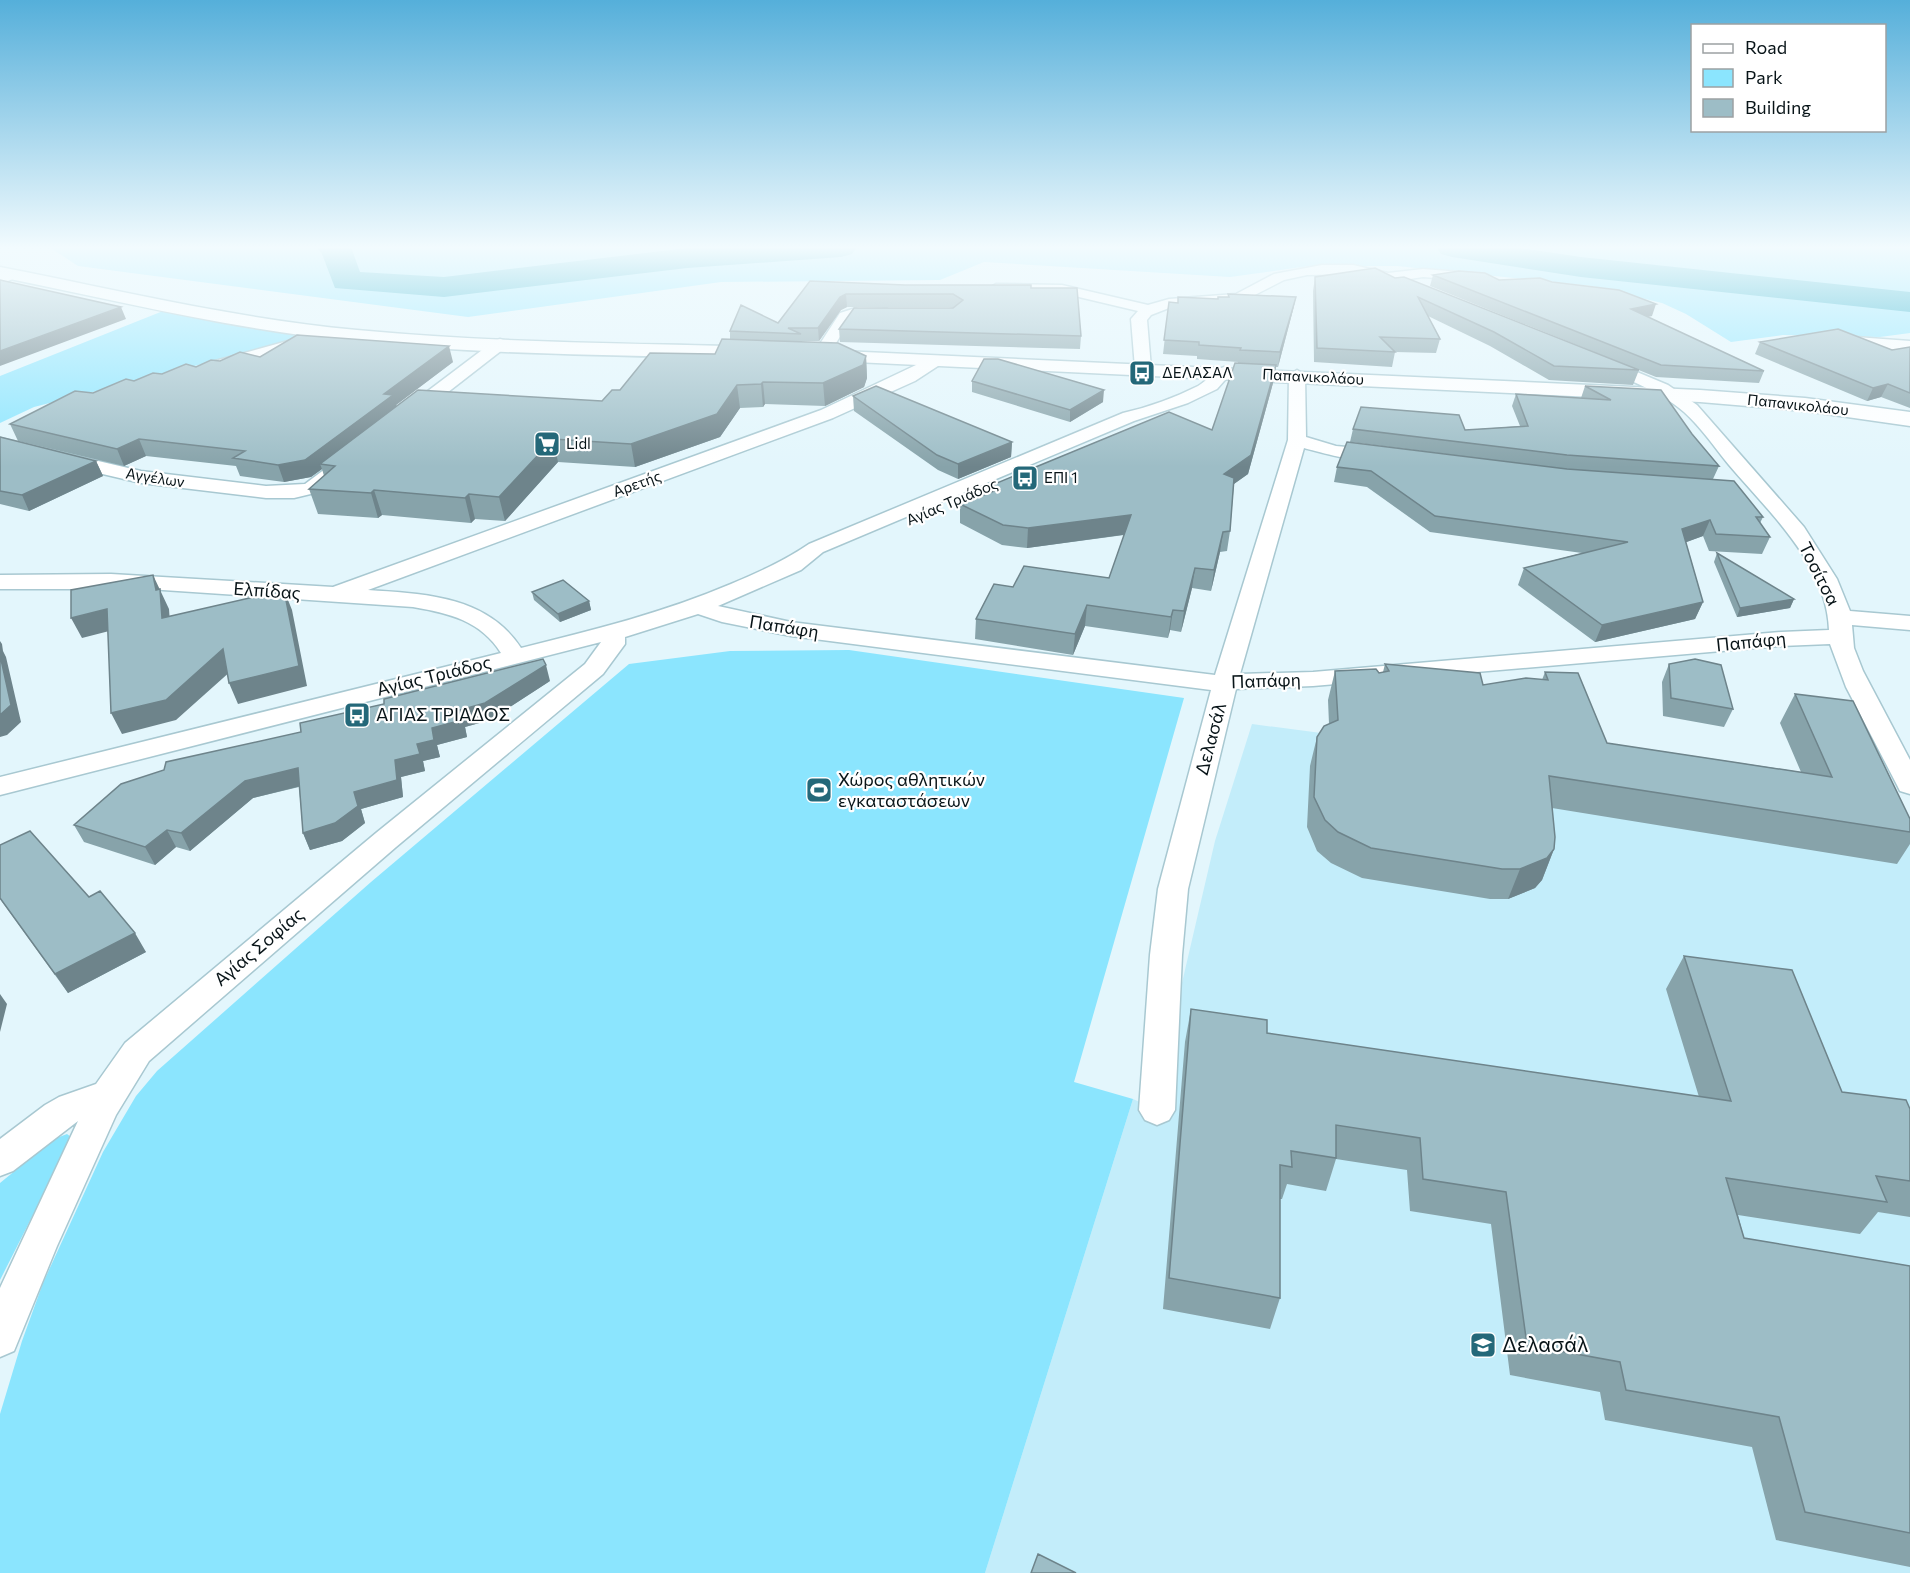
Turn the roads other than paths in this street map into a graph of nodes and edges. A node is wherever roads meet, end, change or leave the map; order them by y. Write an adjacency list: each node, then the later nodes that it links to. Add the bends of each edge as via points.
1 (244, 320): 4 (main road)
2 (841, 320): 10 (street)
3 (1139, 320): 13 (street)
4 (330, 334): 6 (main road); 14 (street)
5 (1856, 342): 7 (street)
6 (500, 344): 8 (main road); 19 (street)
7 (1910, 346)
8 (775, 354)
9 (798, 355): 10 (main road, Παπανικολάου)
10 (820, 356): 12 (main road, Παπανικολάου)
11 (1585, 356): 17 (street, Τοσίτσα)
12 (935, 361): 13 (main road, Παπανικολάου); 27 (street, Αρετής, via 827,414)
13 (1143, 368): 15 (main road, Παπανικολάου)
14 (204, 369)
15 (1224, 372): 16 (main road, Παπανικολάου); 28 (street, Αγίας Τριάδος, via 1213,386 1140,416 1138,421 816,561 792,565)
16 (1297, 375): 17 (main road, Παπανικολάου); 21 (street, Δελασάλ)
17 (1672, 395): 18 (main road, Παπανικολάου, via 1796,404); 25 (street, Τοσίτσα, via 1698,416)
18 (1910, 419)
19 (392, 427)
20 (3, 436): 22 (street, Αγγέλων, via 107,471 266,492 312,488)
21 (1297, 440): 23 (street, via 1335,451); 33 (street, Δελασάλ)
22 (356, 455)
23 (1404, 458)
24 (1740, 490): 25 (street)
25 (1764, 491): 30 (street, Τοσίτσα, via 1811,551 1836,602)
26 (0, 582): 27 (street, Ελπίδας, via 118,582)
27 (333, 594): 32 (street, Ελπίδας, via 414,602 476,616 502,636)
28 (698, 606): 31 (street, Αγίας Τριάδος); 33 (street, Παπάφη, via 732,618 791,629 1181,681)
29 (1910, 623): 30 (street, Παπάφη)
30 (1839, 627): 33 (street, Παπάφη, via 1781,639); 34 (street, Τοσίτσα, via 1847,663)
31 (613, 632): 32 (street, Αγίας Τριάδος); 36 (street, Αγίας Σοφίας, via 613,644 594,669 151,1038 127,1063)
32 (514, 656): 35 (street, Αγίας Τριάδος)
33 (1227, 683): 37 (street, Δελασάλ, via 1173,889)
34 (1910, 785)
35 (0, 786)
36 (108, 1095): 38 (street, via 64,1111); 39 (street, Αγίας Σοφίας)
37 (1157, 1110)
38 (0, 1160)
39 (0, 1337)

